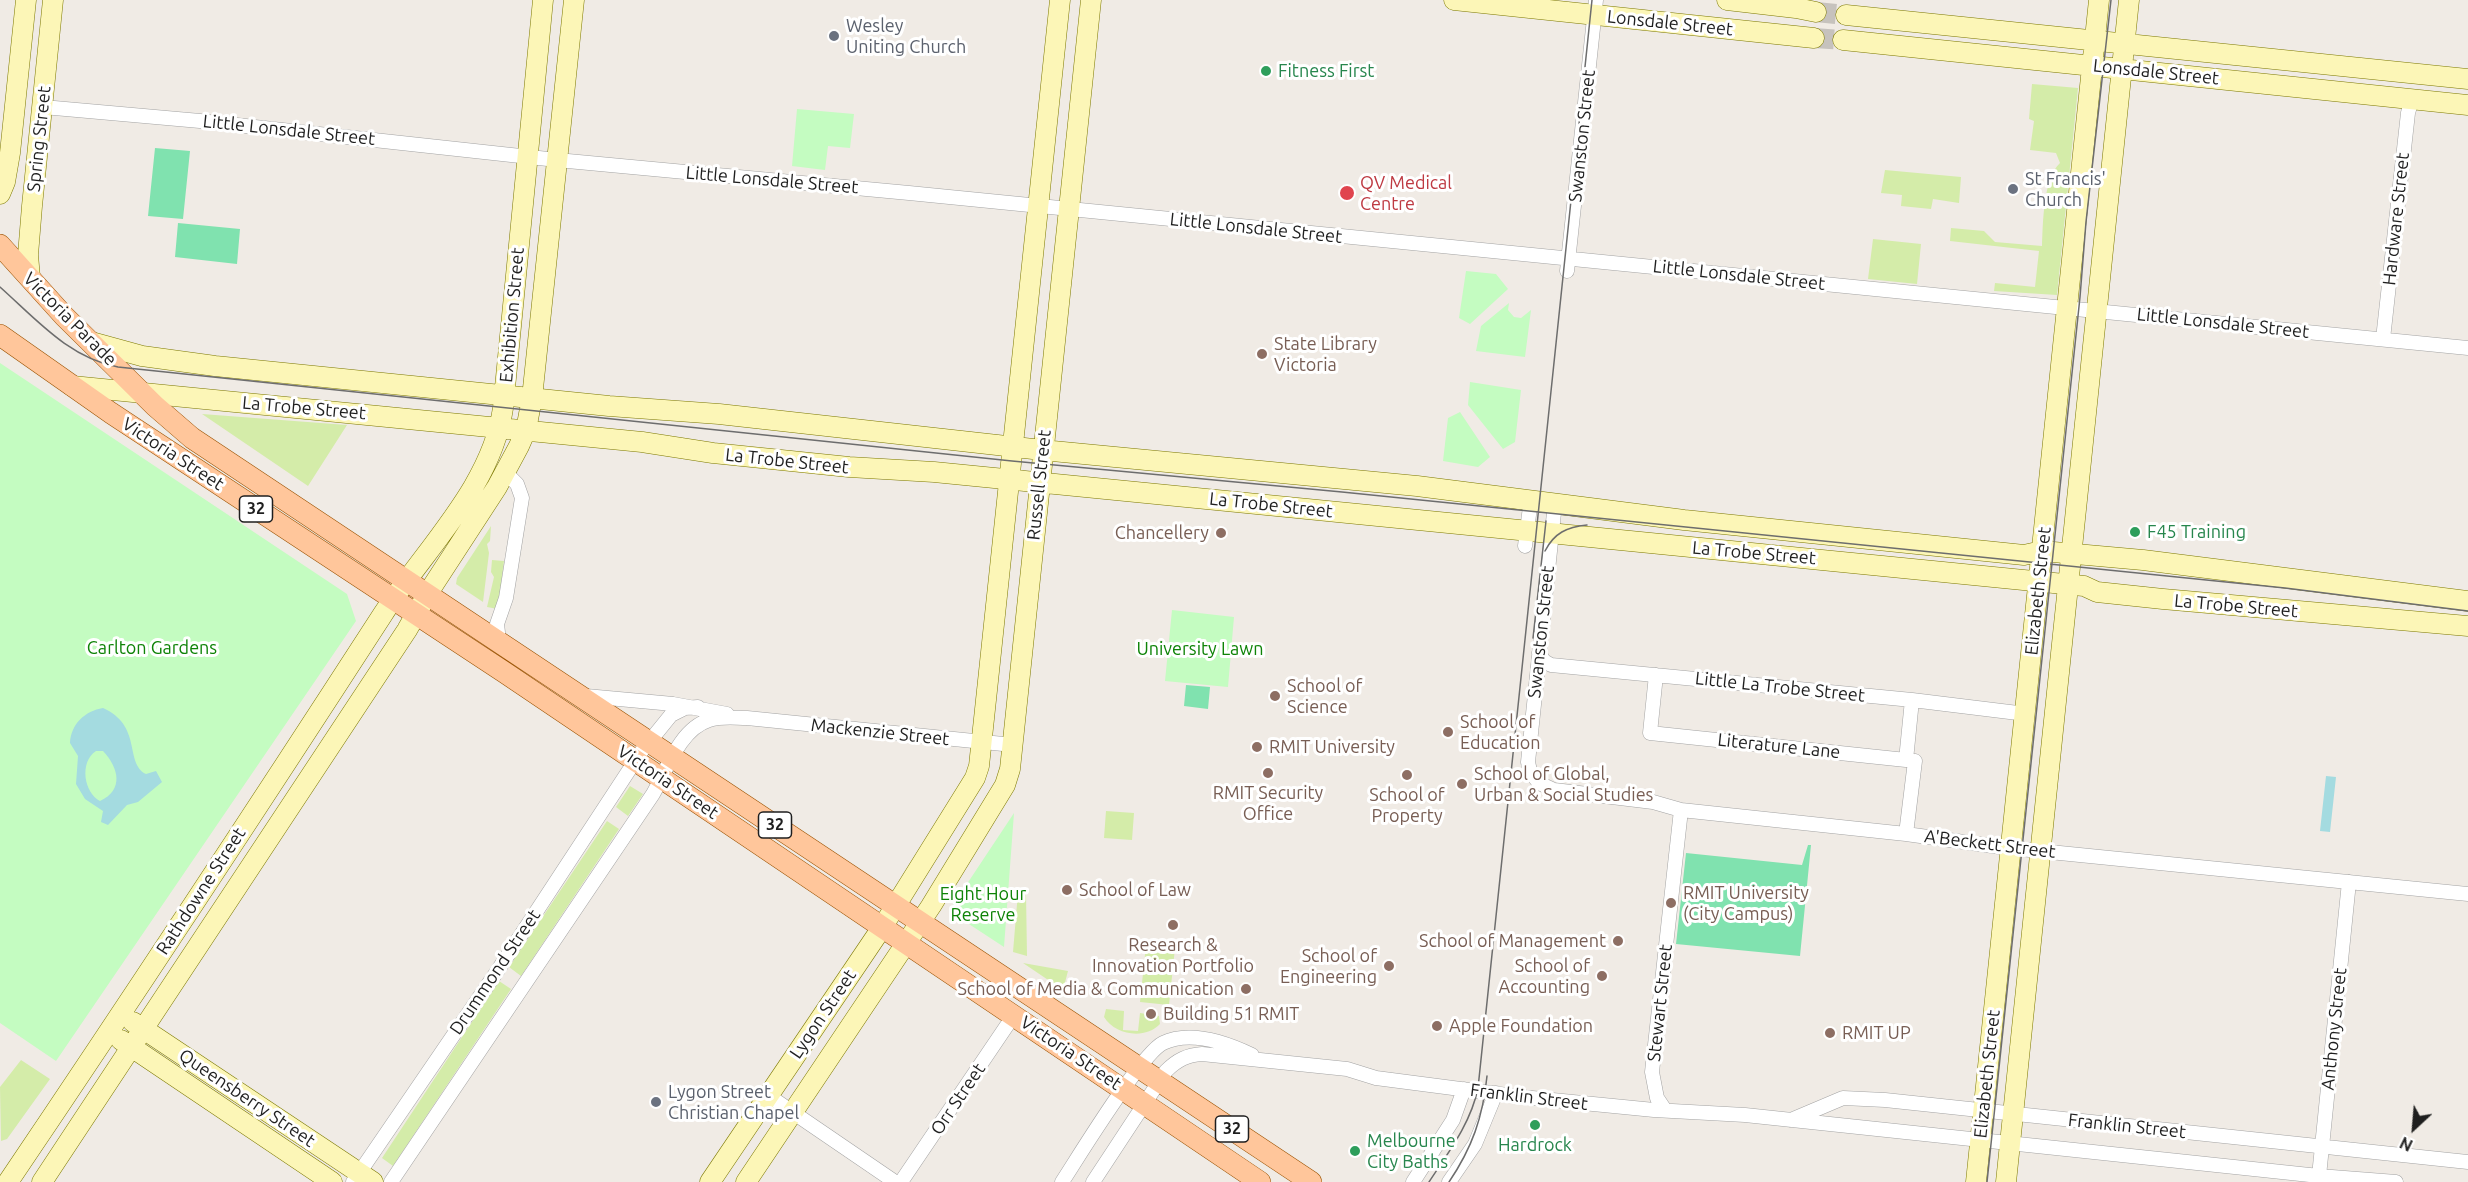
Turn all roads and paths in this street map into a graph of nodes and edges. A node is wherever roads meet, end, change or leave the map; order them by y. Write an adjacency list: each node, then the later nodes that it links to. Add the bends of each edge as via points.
1 (26, 0): 30 (street, Spring Street)
2 (53, 0): 32 (street, Spring Street)
3 (543, 0): 20 (street, Exhibition Street)
4 (574, 0): 22 (street, Exhibition Street)
5 (1060, 0): 19 (street, Russell Street)
6 (1091, 0): 21 (street, Russell Street)
7 (1454, 0): 11 (street, Lonsdale Street)
8 (1727, 0): 13 (street, Lonsdale Street)
9 (2099, 0): 17 (street, Elizabeth Street)
10 (2129, 0): 18 (street, Elizabeth Street)
11 (1526, 4): 12 (street, Lonsdale Street)
12 (1595, 8): 15 (street, Lonsdale Street); 41 (street, Swanston Street)
13 (1816, 12)
14 (1846, 15): 17 (street, Lonsdale Street)
15 (1814, 38)
16 (1843, 40): 24 (street, Lonsdale Street)
17 (2095, 41): 18 (street, Lonsdale Street); 24 (street, Elizabeth Street)
18 (2124, 44): 23 (street, Lonsdale Street); 25 (street, Elizabeth Street)
19 (1055, 47): 21 (street); 38 (street, Russell Street)
20 (538, 48): 22 (street); 33 (street, Exhibition Street)
21 (1086, 50): 39 (street, Russell Street)
22 (568, 53): 34 (street, Exhibition Street)
23 (2308, 63): 26 (street, Lonsdale Street); 28 (street)
24 (2092, 66): 25 (street, Lonsdale Street); 43 (street, Elizabeth Street)
25 (2122, 69): 28 (street, Lonsdale Street); 44 (street, Elizabeth Street)
26 (2415, 74): 27 (street, Lonsdale Street); 29 (street)
27 (2468, 79)
28 (2306, 88): 29 (street, Lonsdale Street)
29 (2412, 99): 31 (street, Lonsdale Street); 46 (street, Hardware Street)
30 (15, 104): 32 (street); 37 (street, Spring Street, via 8,166)
31 (2468, 105)
32 (43, 107): 33 (street, Little Lonsdale Street); 42 (street, Spring Street, via 28,255)
33 (526, 156): 34 (street, Little Lonsdale Street); 35 (street, Exhibition Street)
34 (557, 160): 36 (street, Exhibition Street); 38 (street, Little Lonsdale Street)
35 (524, 184): 36 (street); 51 (street, Exhibition Street)
36 (554, 188): 52 (street, Exhibition Street)
37 (0, 194)
38 (1039, 206): 39 (street, Little Lonsdale Street); 55 (street, Russell Street)
39 (1069, 209): 41 (street, Little Lonsdale Street); 56 (street, Russell Street)
40 (0, 245): 42 (main road, Victoria Parade / 32)
41 (1568, 265): 43 (street, Little Lonsdale Street)
42 (30, 278): 47 (main road, Victoria Parade / 32)
43 (2067, 307): 44 (street, Little Lonsdale Street); 64 (street, Elizabeth Street)
44 (2097, 310): 46 (street, Little Lonsdale Street); 65 (street, Elizabeth Street)
45 (0, 335): 49 (main road, 32)
46 (2383, 339): 48 (street, Little Lonsdale Street)
47 (92, 342): 50 (main road, Victoria Parade / 32); 51 (street, La Trobe Street, via 142,356 200,364)
48 (2468, 348)
49 (72, 386): 50 (street, La Trobe Street); 70 (main road, Victoria Street / 32)
50 (142, 391): 53 (street, La Trobe Street); 66 (main road, Victoria Street / 32, via 178,427 209,450)
51 (504, 396): 52 (street, La Trobe Street); 53 (street, Exhibition Street)
52 (532, 398): 54 (street, Exhibition Street); 55 (street, La Trobe Street)
53 (500, 428): 54 (street, La Trobe Street); 66 (street, Exhibition Street, via 482,472)
54 (526, 430): 57 (street, Exhibition Street); 58 (street, La Trobe Street, via 713,453)
55 (1014, 447): 56 (street, La Trobe Street); 58 (street, Russell Street)
56 (1042, 450): 59 (street, Russell Street); 60 (street, La Trobe Street)
57 (505, 472): 69 (street, Exhibition Street); 76 (street, via 517,484 522,498 506,598 497,624)
58 (1010, 480): 59 (street, La Trobe Street); 72 (street, Russell Street)
59 (1039, 483): 63 (street, La Trobe Street); 73 (street, Russell Street)
60 (1531, 499): 61 (street, La Trobe Street); 63 (street)
61 (1555, 503): 62 (street, Swanston Street); 64 (street, La Trobe Street, via 2024,555)
62 (1551, 534): 63 (street, La Trobe Street); 67 (street, La Trobe Street); 77 (street, Swanston Street)
63 (1526, 539)
64 (2042, 551): 65 (street, La Trobe Street); 67 (street, Elizabeth Street)
65 (2071, 555): 68 (street, Elizabeth Street); 71 (street, La Trobe Street)
66 (407, 579): 69 (main road, Victoria Street / 32); 70 (street, Exhibition Street)
67 (2038, 582): 68 (street, La Trobe Street); 83 (street, Elizabeth Street)
68 (2068, 584): 75 (street, La Trobe Street, via 2097,592 2163,599); 97 (street, Elizabeth Street)
69 (428, 593): 74 (street, Exhibition Street); 76 (main road, Victoria Street / 32)
70 (393, 599): 74 (main road, Victoria Street / 32); 82 (street, Rathdowne Street)
71 (2468, 601)
72 (997, 605): 73 (street); 87 (street, Russell Street)
73 (1027, 607): 88 (street, Russell Street)
74 (416, 614): 85 (street, Rathdowne Street); 90 (main road, Victoria Street / 32)
75 (2468, 626)
76 (499, 641): 79 (main road, Victoria Street / 32)
77 (1539, 653): 78 (street, Little La Trobe Street, via 1551,665); 92 (street, Swanston Street)
78 (1656, 675): 80 (street, Little La Trobe Street); 80 (street, Literature Lane, via 1650,733 1906,760)
79 (579, 694): 81 (street, Mackenzie Street); 86 (main road, Victoria Street / 32)
80 (1912, 700): 83 (street, Little La Trobe Street)
81 (698, 707): 84 (street, Mackenzie Street); 86 (street, via 671,715)
82 (321, 708): 85 (street); 104 (street, Rathdowne Street)
83 (2026, 714): 96 (street, Elizabeth Street)
84 (747, 718): 87 (street, Mackenzie Street); 89 (street, Mackenzie Street, via 708,720 692,732)
85 (344, 723): 106 (street, Rathdowne Street)
86 (649, 741): 89 (main road, Victoria Street / 32); 90 (street)
87 (982, 742): 88 (street, Mackenzie Street); 100 (street, Russell Street, via 975,778)
88 (1013, 745): 101 (street, Russell Street, via 1005,785)
89 (673, 756): 93 (street, Mackenzie Street); 100 (main road, Victoria Street / 32)
90 (635, 760): 93 (main road, Victoria Street / 32); 135 (street, Drummond Street)
91 (1915, 761): 95 (street)
92 (1528, 762): 94 (street, A'Beckett Street, via 1539,783 1554,790 1653,802)
93 (662, 778): 102 (main road, Victoria Street / 32); 139 (street, Drummond Street)
94 (1681, 810): 95 (street, A'Beckett Street); 114 (street, Stewart Street, via 1652,1072)
95 (1906, 834): 96 (street, A'Beckett Street)
96 (2011, 848): 97 (street, A'Beckett Street); 123 (street, Elizabeth Street)
97 (2041, 851): 98 (street, A'Beckett Street); 126 (street, Elizabeth Street)
98 (2349, 882): 99 (street, A'Beckett Street); 132 (street, Anthony Street)
99 (2468, 894)
100 (896, 906): 101 (main road, Victoria Street / 32); 102 (street, Lygon Street)
101 (921, 922): 103 (street, Russell Street); 111 (main road, Victoria Street / 32)
102 (883, 926): 103 (main road, Victoria Street / 32); 119 (street, Lygon Street)
103 (907, 943): 105 (main road, Victoria Street / 32); 124 (street, Lygon Street)
104 (121, 1014): 106 (street, Queensberry Street); 107 (street, Rathdowne Street)
105 (1014, 1015): 116 (main road, Victoria Street / 32); 143 (street, Orr Street)
106 (144, 1029): 108 (street, Rathdowne Street); 109 (street, Queensberry Street)
107 (108, 1032): 108 (street, Queensberry Street); 136 (street, Rathdowne Street)
108 (131, 1048): 112 (street, Queensberry Street); 137 (street, Rathdowne Street)
109 (180, 1053): 112 (street); 115 (street, Queensberry Street)
110 (1268, 1061): 111 (street, Franklin Street, via 1218,1042 1183,1038 1158,1046); 113 (street, Franklin Street, via 1193,1054 1173,1064); 117 (street, Franklin Street, via 1347,1069 1376,1078)
111 (1139, 1068): 113 (main road, Victoria Street / 32); 116 (street, Franklin Street)
112 (167, 1071): 121 (street, Queensberry Street)
113 (1159, 1081): 120 (street, Franklin Street); 147 (main road, Victoria Street / 32)
114 (1655, 1088): 122 (street, Stewart Street); 125 (street, Stewart Street, via 1669,1102)
115 (233, 1089): 121 (street); 127 (street, Queensberry Street)
116 (1124, 1089): 120 (main road, Victoria Street / 32); 144 (street, Franklin Street)
117 (1464, 1089): 118 (street, Franklin Street); 148 (street, via 1453,1120)
118 (1496, 1093): 122 (street, Franklin Street); 149 (street, via 1475,1144)
119 (769, 1096): 124 (street); 140 (street, Lygon Street)
120 (1145, 1103): 145 (street, Franklin Street); 146 (main road, Victoria Street / 32)
121 (222, 1108): 129 (street, Queensberry Street)
122 (1665, 1110): 125 (street, Franklin Street)
123 (1983, 1111): 126 (street, Franklin Street); 128 (street, Franklin Street, via 1843,1098); 130 (street, Elizabeth Street)
124 (792, 1112): 141 (street, Lygon Street); 142 (street)
125 (1707, 1113): 128 (street, Franklin Street)
126 (2013, 1114): 131 (street, Elizabeth Street); 132 (street, Franklin Street)
127 (275, 1117): 129 (street); 135 (street, Queensberry Street)
128 (1791, 1120): 130 (street, Franklin Street)
129 (263, 1135): 138 (street, Queensberry Street)
130 (1980, 1141): 131 (street, Franklin Street); 150 (street, Elizabeth Street)
131 (2009, 1144): 134 (street, Franklin Street); 151 (street, Elizabeth Street)
132 (2322, 1147): 133 (street, Franklin Street); 134 (street, Anthony Street)
133 (2468, 1162)
134 (2319, 1176): 152 (street, Franklin Street)
135 (362, 1179)
136 (8, 1182)
137 (42, 1182)
138 (332, 1182)
139 (391, 1182)
140 (710, 1182)
141 (746, 1182)
142 (896, 1182)
143 (901, 1182)
144 (1062, 1182)
145 (1092, 1182)
146 (1260, 1182)
147 (1311, 1182)
148 (1413, 1182)
149 (1449, 1182)
150 (1976, 1182)
151 (2006, 1182)
152 (2396, 1182)

